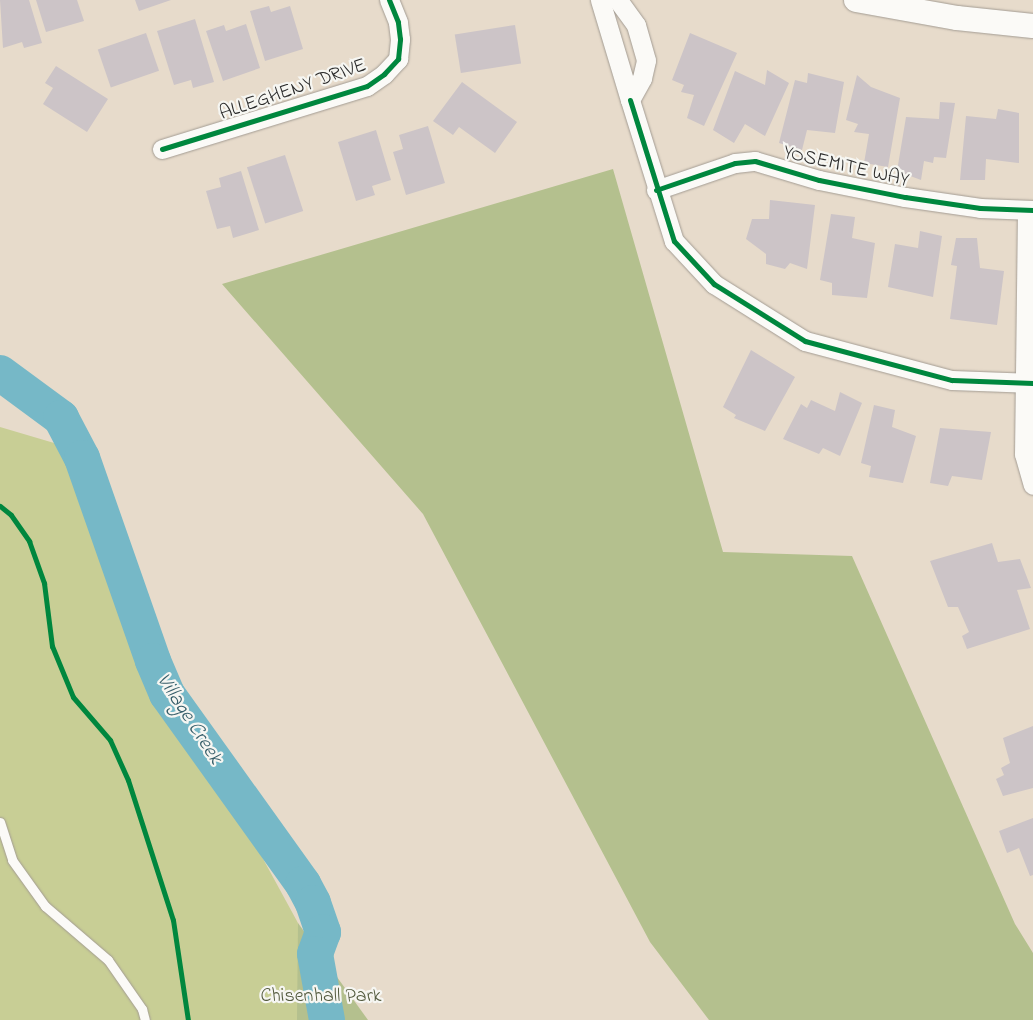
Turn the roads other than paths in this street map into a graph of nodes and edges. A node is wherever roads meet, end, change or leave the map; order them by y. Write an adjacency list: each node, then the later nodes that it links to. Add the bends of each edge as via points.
1 (389, 0): 7 (street, ALLEGHENY DRIVE, via 398,22 398,58 367,86)
2 (600, 0): 6 (street)
3 (618, 0): 6 (street, via 636,26 646,60 642,78)
4 (856, 0): 5 (street, via 957,18)
5 (1033, 26)
6 (630, 100): 8 (street)
7 (162, 149)
8 (656, 190): 9 (street, YOSEMITE WAY, via 735,162 755,161 819,180 905,197 980,208); 10 (street, via 674,241 714,284 805,341 952,380)
9 (1030, 210): 10 (street)
10 (1030, 383): 11 (street, via 1024,454)
11 (1033, 485)
12 (0, 822): 13 (lane, via 12,860 45,906 108,960 142,1009)
13 (145, 1020)

